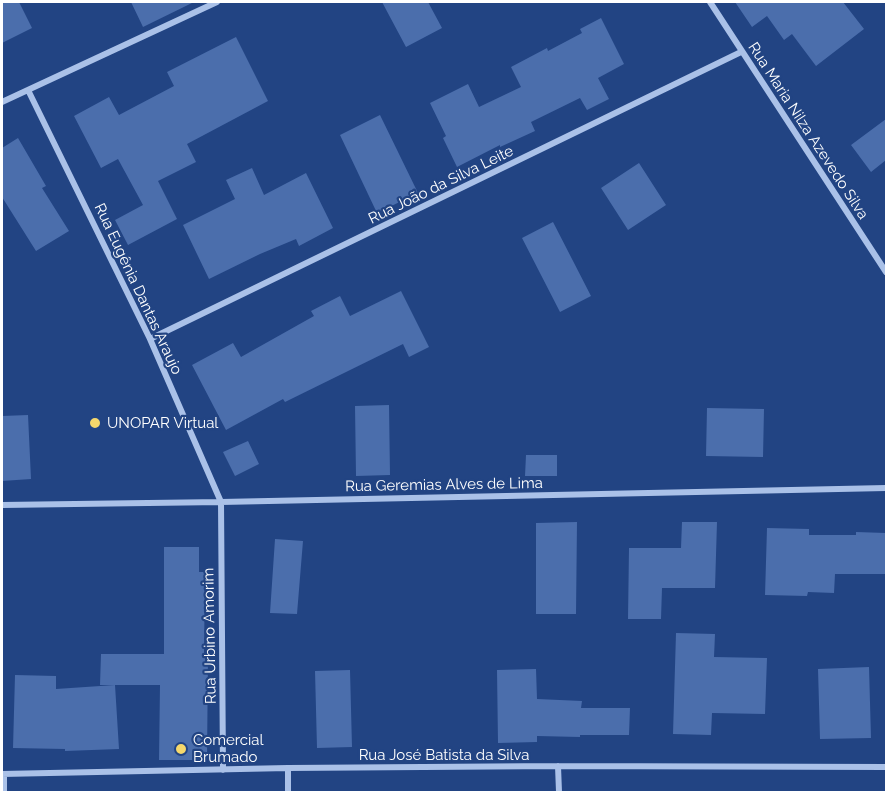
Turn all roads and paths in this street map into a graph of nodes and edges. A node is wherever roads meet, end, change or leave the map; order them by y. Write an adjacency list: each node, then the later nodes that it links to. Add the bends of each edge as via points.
1 (217, 2): 4 (street)
2 (710, 2): 3 (street, Rua Maria Nilza Azevedo Silva)
3 (741, 52): 6 (street, Rua Maria Nilza Azevedo Silva); 7 (street, Rua João da Silva Leite)
4 (28, 90): 5 (street); 7 (street, Rua Eugênia Dantas Araujo)
5 (2, 102)
6 (886, 272)
7 (150, 339): 9 (street, Rua Eugênia Dantas Araujo)
8 (886, 488): 9 (street, Rua Geremias Alves de Lima)
9 (221, 502): 10 (street, Rua Geremias Alves de Lima); 14 (street, Rua Urbino Amorim)
10 (2, 505)
11 (558, 766): 12 (street, Rua José Batista da Silva); 13 (street, Rua José Batista da Silva); 18 (street)
12 (886, 767)
13 (288, 768): 14 (street, Rua José Batista da Silva); 17 (street)
14 (223, 770): 15 (street, Rua José Batista da Silva)
15 (3, 774): 16 (street)
16 (4, 792)
17 (288, 792)
18 (559, 792)

